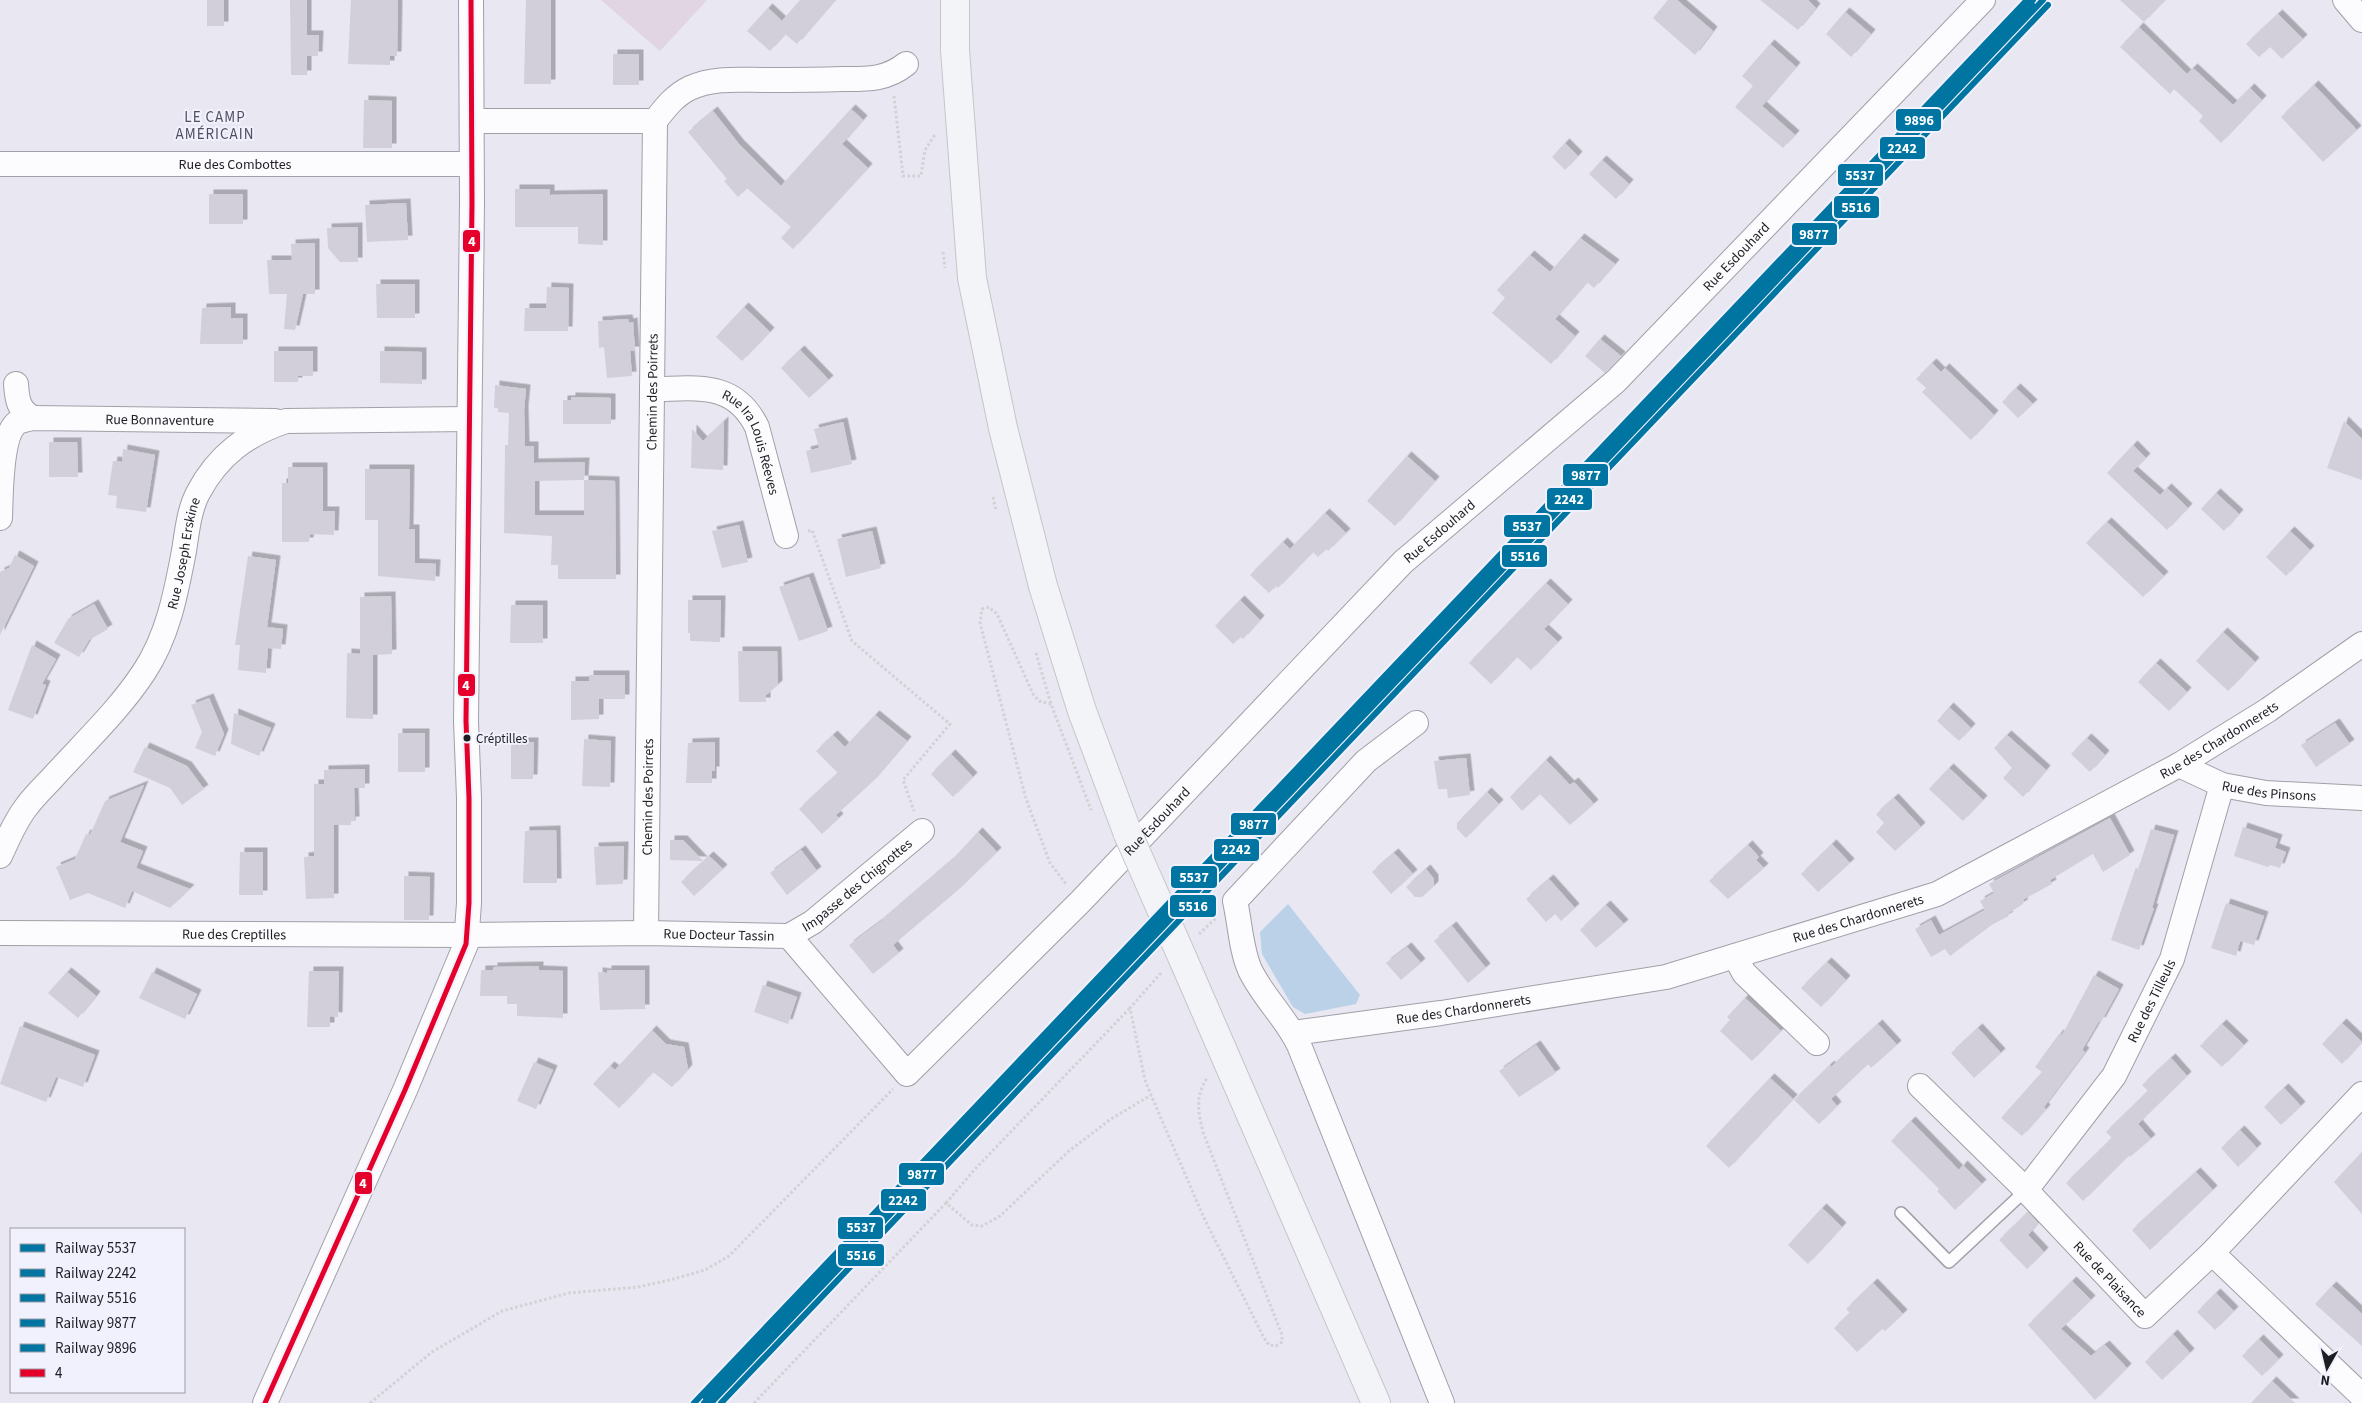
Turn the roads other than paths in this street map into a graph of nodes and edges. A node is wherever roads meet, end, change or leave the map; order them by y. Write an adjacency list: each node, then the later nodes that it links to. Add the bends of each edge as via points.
1 (471, 0): 8 (street)
2 (955, 0): 40 (main road, bridge, via 955,50 972,278 1003,428 1043,586 1080,702 1128,834)
3 (1982, 0): 32 (street, Rue Esdouhard, via 1616,381 1403,562 1081,901)
4 (2345, 0): 5 (street)
5 (2362, 20)
6 (900, 69): 7 (street, via 850,79 716,80 679,95)
7 (654, 121): 8 (street); 12 (street, Chemin des Poirrets)
8 (472, 122): 10 (street)
9 (0, 164): 10 (street, Rue des Combottes)
10 (471, 164): 14 (street)
11 (16, 384): 13 (street, via 18,402)
12 (652, 389): 17 (street, Rue Ira Louis Réeves, via 708,388 726,393 745,407 757,427); 26 (street, Chemin des Poirrets)
13 (33, 418): 15 (street, Rue Bonnaventure); 16 (street, Rue Bonnaventure, via 16,423 3,441)
14 (469, 419): 15 (street, Rue Joseph Erskine); 27 (street)
15 (286, 421): 24 (street, Rue Joseph Erskine, via 260,430 238,443 207,478 197,494 189,520 178,585 166,629 144,672 117,707 27,806)
16 (0, 518)
17 (786, 536)
18 (2362, 644): 20 (street, Rue des Chardonnerets, via 2268,710)
19 (1416, 723): 30 (street, via 1366,761 1235,901 1249,968 1266,999)
20 (2179, 766): 21 (street, Rue des Pinsons); 29 (street, Rue des Chardonnerets, via 1937,894)
21 (2222, 785): 22 (street, Rue des Pinsons, via 2266,793); 35 (street, Rue des Tilleuls, via 2172,959 2114,1076)
22 (2362, 798)
23 (922, 831): 28 (street, Impasse des Chignottes, via 813,922)
24 (0, 856)
25 (0, 932): 27 (street, Rue des Creptilles)
26 (646, 933): 27 (street, Rue Docteur Tassin); 28 (street, Rue Docteur Tassin)
27 (467, 935): 39 (street, via 455,972 405,1090)
28 (789, 936): 32 (street, Rue Docteur Tassin)
29 (1735, 956): 30 (street, Rue des Chardonnerets, via 1666,977); 31 (street, via 1744,973)
30 (1293, 1033): 41 (street)
31 (1817, 1043)
32 (907, 1074)
33 (1920, 1086): 35 (street, Rue de Plaisance)
34 (2358, 1105): 37 (street, Rue de Plaisance)
35 (2026, 1190): 36 (lane, via 1949,1262); 37 (street, Rue de Plaisance, via 2145,1316)
36 (1901, 1213)
37 (2212, 1253): 38 (street)
38 (2362, 1396)
39 (265, 1403)
40 (1376, 1403)
41 (1442, 1403)

